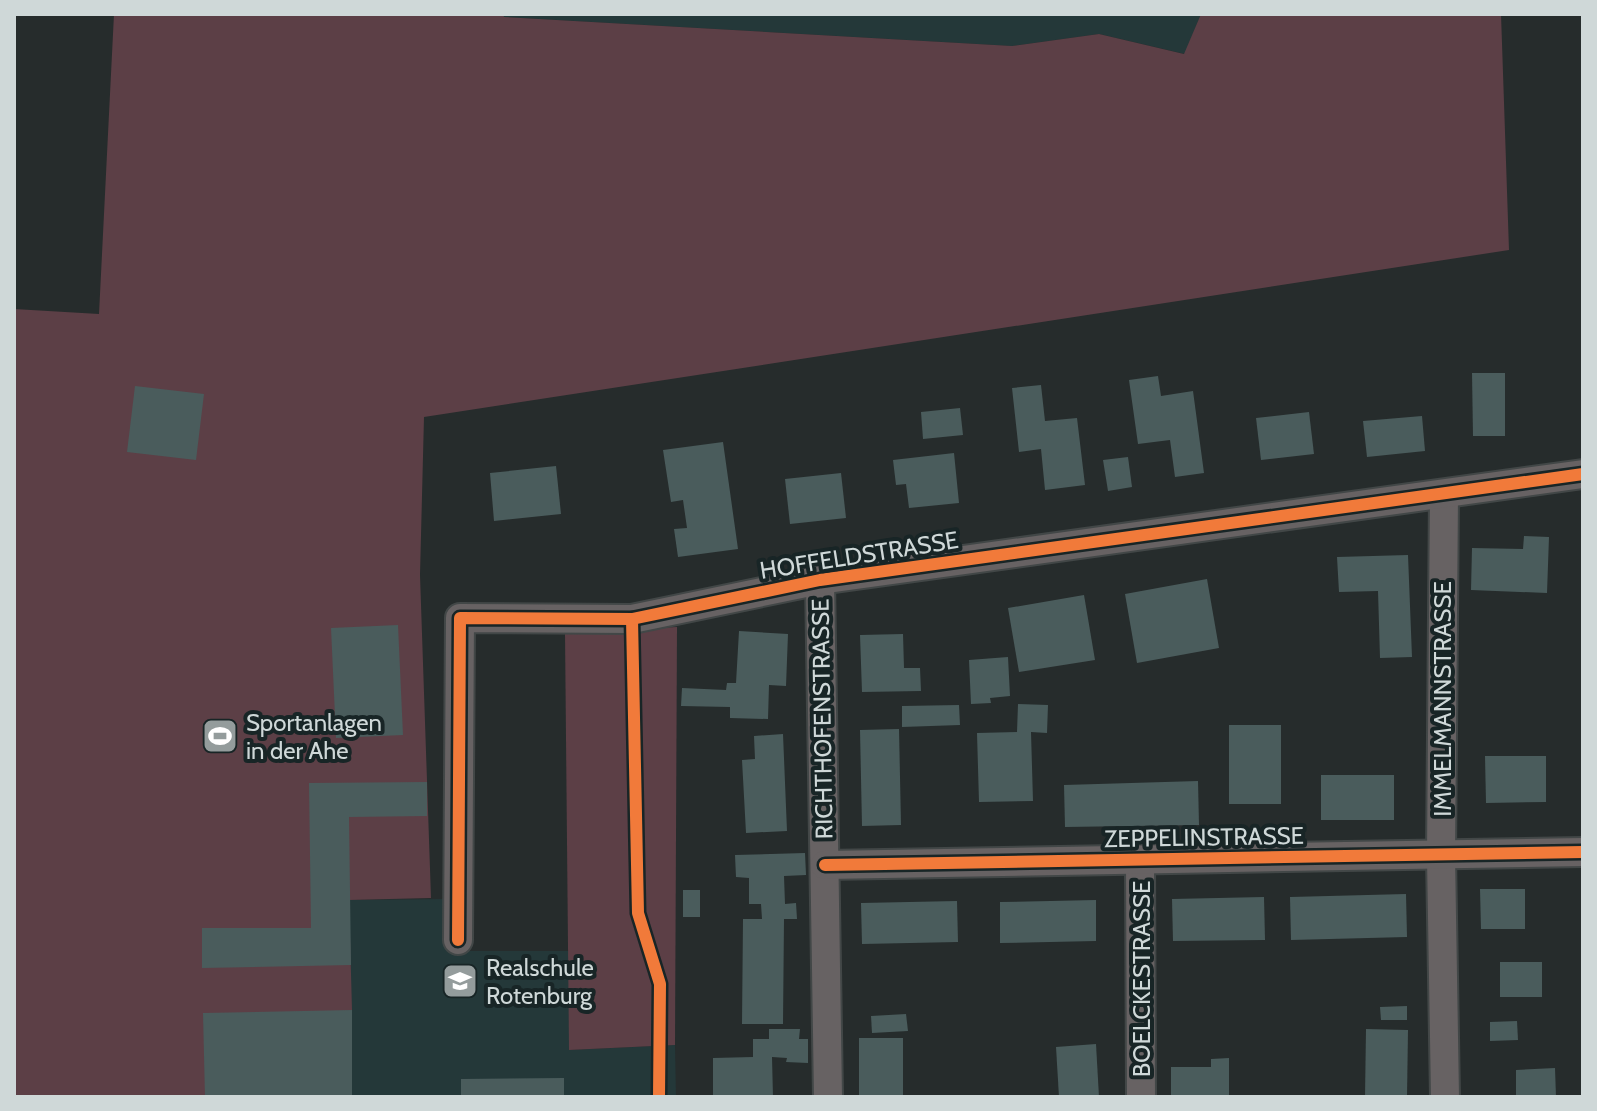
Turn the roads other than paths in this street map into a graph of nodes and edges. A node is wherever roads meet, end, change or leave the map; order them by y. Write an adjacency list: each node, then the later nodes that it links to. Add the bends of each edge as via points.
1 (1583, 474): 2 (street, HOFFELDSTRASSE)
2 (1444, 494): 3 (street, HOFFELDSTRASSE); 5 (street, IMMELMANNSTRASSE)
3 (820, 580): 7 (street, RICHTHOFENSTRASSE); 8 (street, HOFFELDSTRASSE, via 632,619 460,618)
4 (1583, 852): 5 (street, ZEPPELINSTRASSE)
5 (1441, 856): 6 (street, ZEPPELINSTRASSE); 11 (street, IMMELMANNSTRASSE)
6 (1140, 860): 7 (street, ZEPPELINSTRASSE); 10 (street, BOELCKESTRASSE)
7 (825, 865): 9 (street, RICHTHOFENSTRASSE)
8 (458, 940)
9 (828, 1097)
10 (1141, 1097)
11 (1445, 1097)

